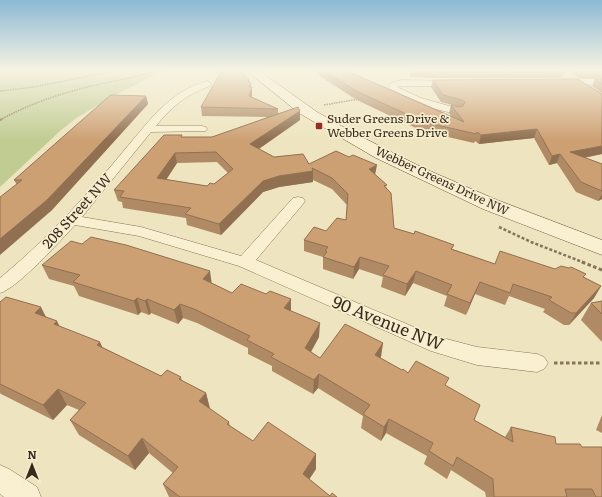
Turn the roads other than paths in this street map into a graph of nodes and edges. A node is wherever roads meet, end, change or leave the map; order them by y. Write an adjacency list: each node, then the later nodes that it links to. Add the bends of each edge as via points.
1 (184, 93): 5 (street, 208 Street NW, via 164,110)
2 (282, 93): 9 (main road, Webber Greens Drive NW, via 304,110 379,153 477,199)
3 (403, 93): 4 (street)
4 (457, 111)
5 (149, 128): 6 (street); 8 (street, 208 Street NW)
6 (202, 129)
7 (298, 201): 10 (street)
8 (73, 220): 10 (street, 90 Avenue NW, via 141,232); 11 (street, 208 Street NW)
9 (602, 248)
10 (245, 262): 12 (street, 90 Avenue NW, via 431,343 477,356)
11 (0, 288)
12 (537, 363)
13 (0, 478): 14 (street)
14 (27, 497)

